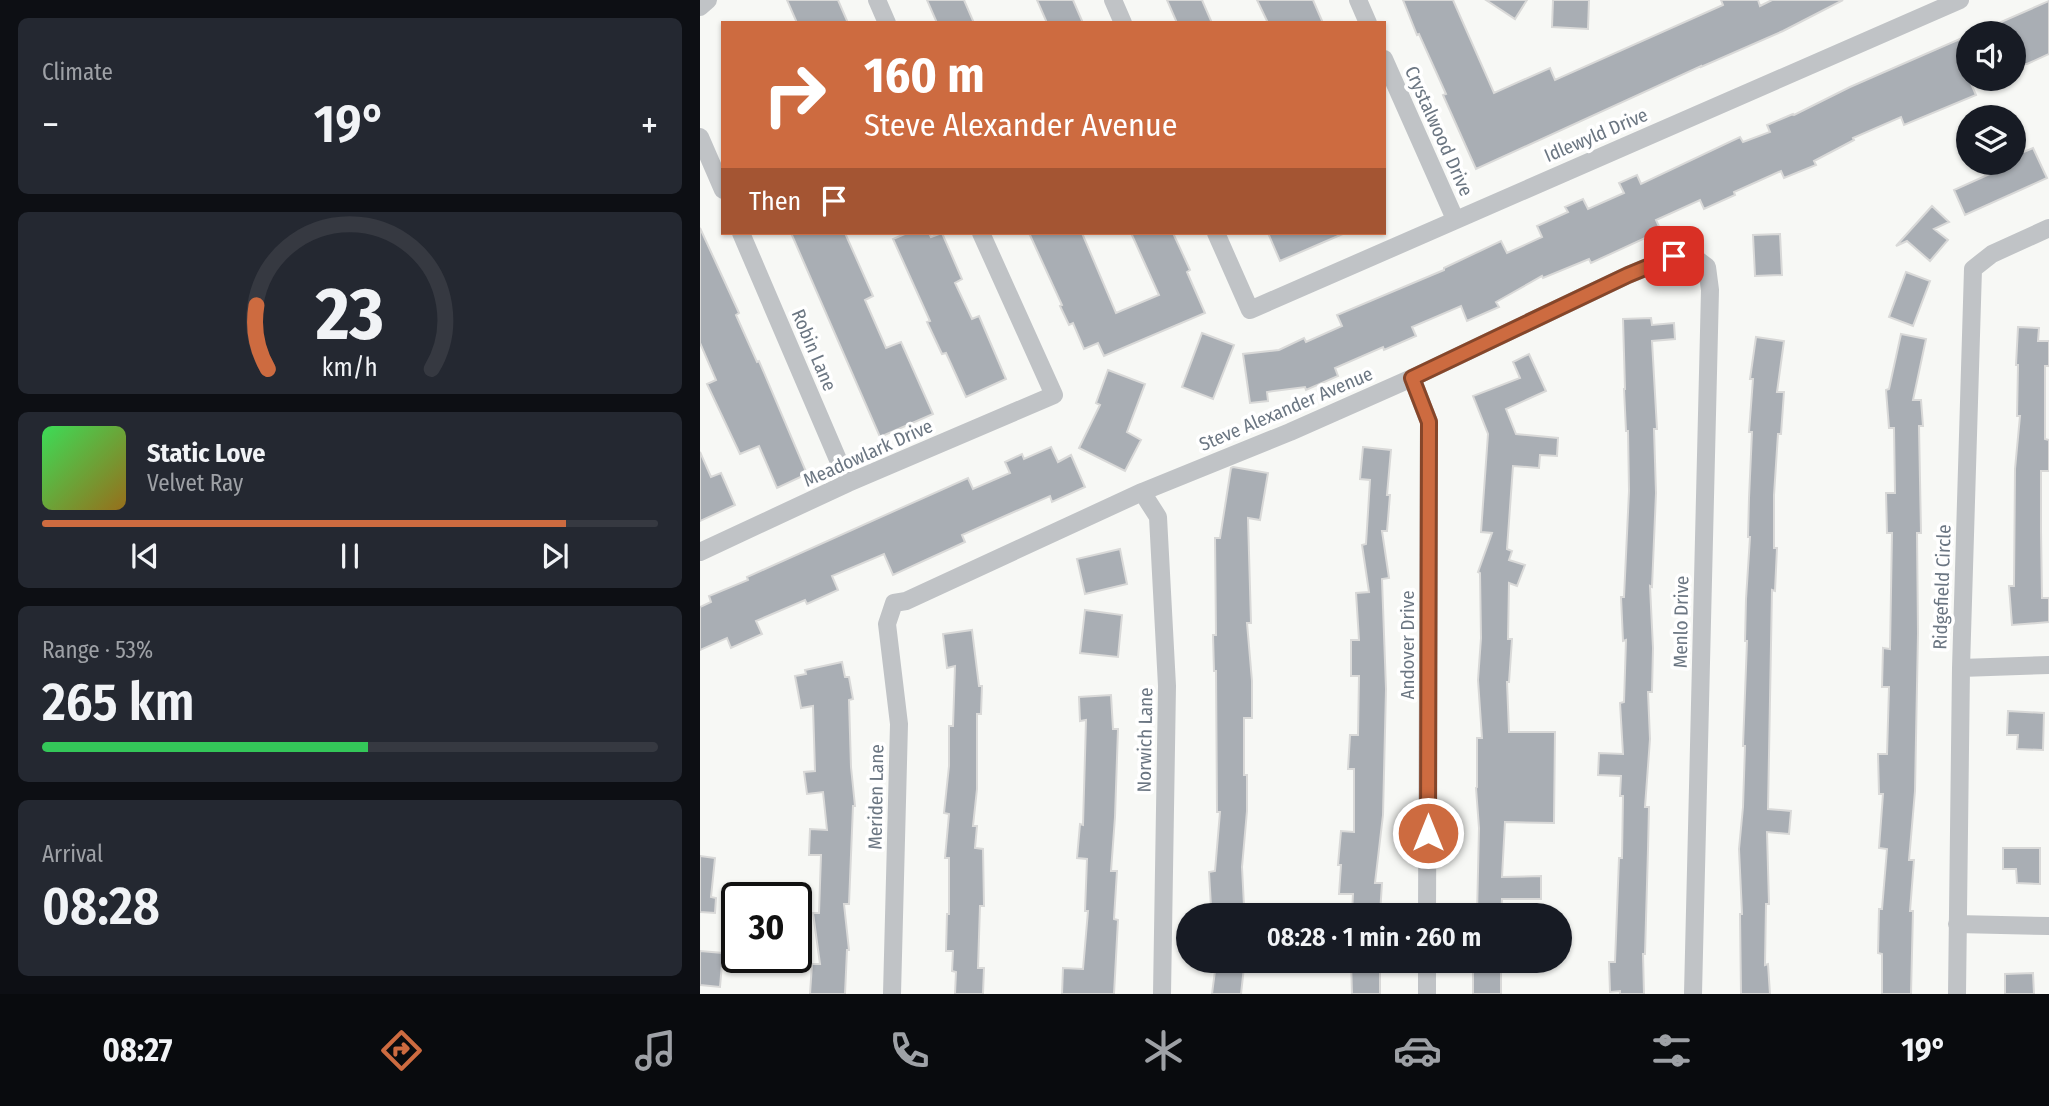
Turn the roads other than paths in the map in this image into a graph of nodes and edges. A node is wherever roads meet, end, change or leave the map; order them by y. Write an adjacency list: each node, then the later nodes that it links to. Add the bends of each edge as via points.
1 (708, 0): 6 (street)
2 (877, 0): 7 (street)
3 (1113, 0): 8 (street)
4 (1358, 0): 9 (street)
5 (1960, 0): 13 (street, Idlewyld Drive)
6 (700, 7)
7 (886, 21)
8 (1122, 21)
9 (1367, 21)
10 (1386, 64): 13 (street, Crystalwood Drive)
11 (700, 137): 12 (street)
12 (721, 185)
13 (1455, 219): 17 (street, Idlewyld Drive, via 1250,310)
14 (2049, 228): 25 (street, Ridgefield Circle, via 1992,254 1973,269)
15 (742, 235): 20 (street, Robin Lane)
16 (982, 235): 20 (street, Meadowlark Drive, via 1054,395)
17 (1217, 235)
18 (1694, 257): 19 (street, Steve Alexander Avenue, via 1674,256 1628,275); 33 (street, Menlo Drive, via 1707,267 1710,290)
19 (1412, 378): 21 (street, Steve Alexander Avenue); 26 (street, Andover Drive, via 1429,422)
20 (848, 483): 22 (street, Meadowlark Drive)
21 (1142, 492): 23 (street, Steve Alexander Avenue); 31 (street, Norwich Lane, via 1158,517 1167,687)
22 (700, 552)
23 (894, 603): 30 (street, Meriden Lane, via 887,624 899,724)
24 (2049, 665): 25 (street)
25 (1961, 668): 27 (street, Ridgefield Circle)
26 (1427, 903)
27 (1957, 924): 28 (street); 34 (street, Ridgefield Circle)
28 (2049, 926)
29 (1427, 973): 32 (street)
30 (892, 994)
31 (1162, 994)
32 (1427, 994)
33 (1693, 994)
34 (1957, 994)

